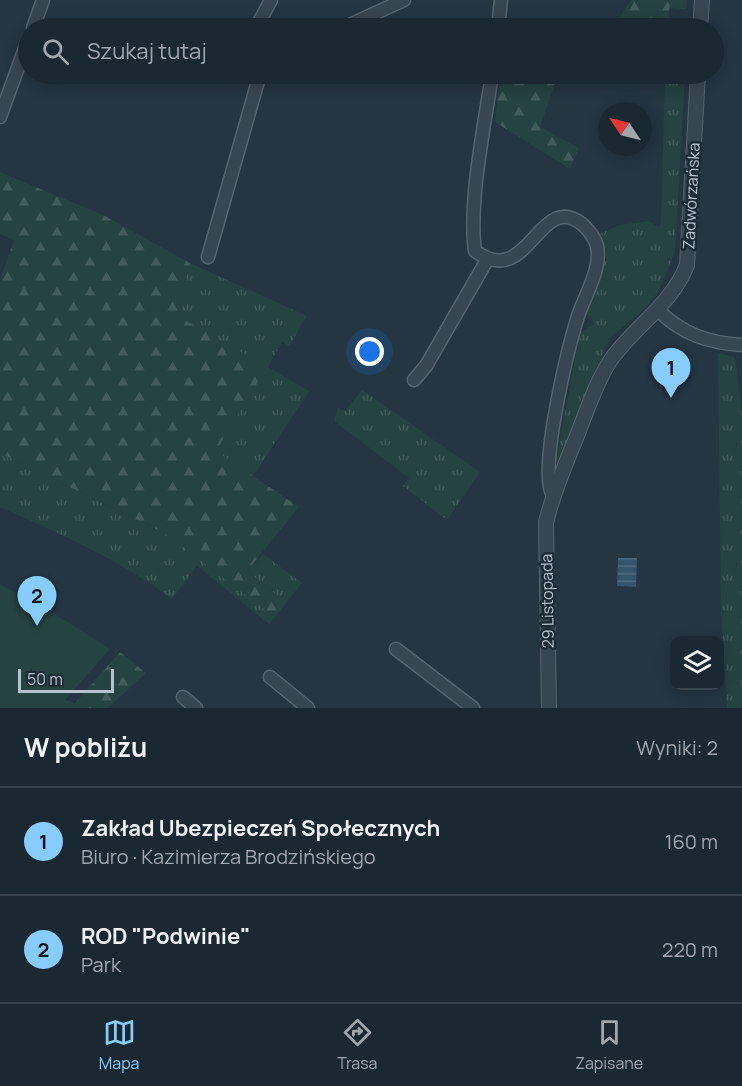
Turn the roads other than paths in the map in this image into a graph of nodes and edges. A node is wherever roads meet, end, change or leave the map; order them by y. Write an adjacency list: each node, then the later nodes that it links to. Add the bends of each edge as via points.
1 (43, 0): 6 (street)
2 (271, 0): 7 (street)
3 (404, 0): 8 (street)
4 (501, 0): 9 (street)
5 (702, 0): 10 (street)
6 (37, 18)
7 (261, 18)
8 (365, 18)
9 (499, 18)
10 (701, 18)
11 (18, 68): 15 (street)
12 (257, 84): 16 (street)
13 (491, 84): 17 (street, via 473,235 475,251)
14 (697, 84): 18 (street, Zadwórzańska, via 687,266 680,283)
15 (0, 117)
16 (208, 257)
17 (487, 260): 20 (street); 21 (street, via 501,263 517,255 546,225 558,219 581,223 597,246 595,268 566,361 549,462 548,485)
18 (658, 311): 19 (street, via 696,337); 21 (street, Zadwórzańska, via 624,342 609,363)
19 (742, 345)
20 (414, 380)
21 (552, 494): 28 (street, 29 Listopada, via 546,522)
22 (396, 649): 27 (street)
23 (270, 677): 26 (street)
24 (183, 698): 25 (street)
25 (196, 708)
26 (308, 708)
27 (473, 708)
28 (549, 708)

